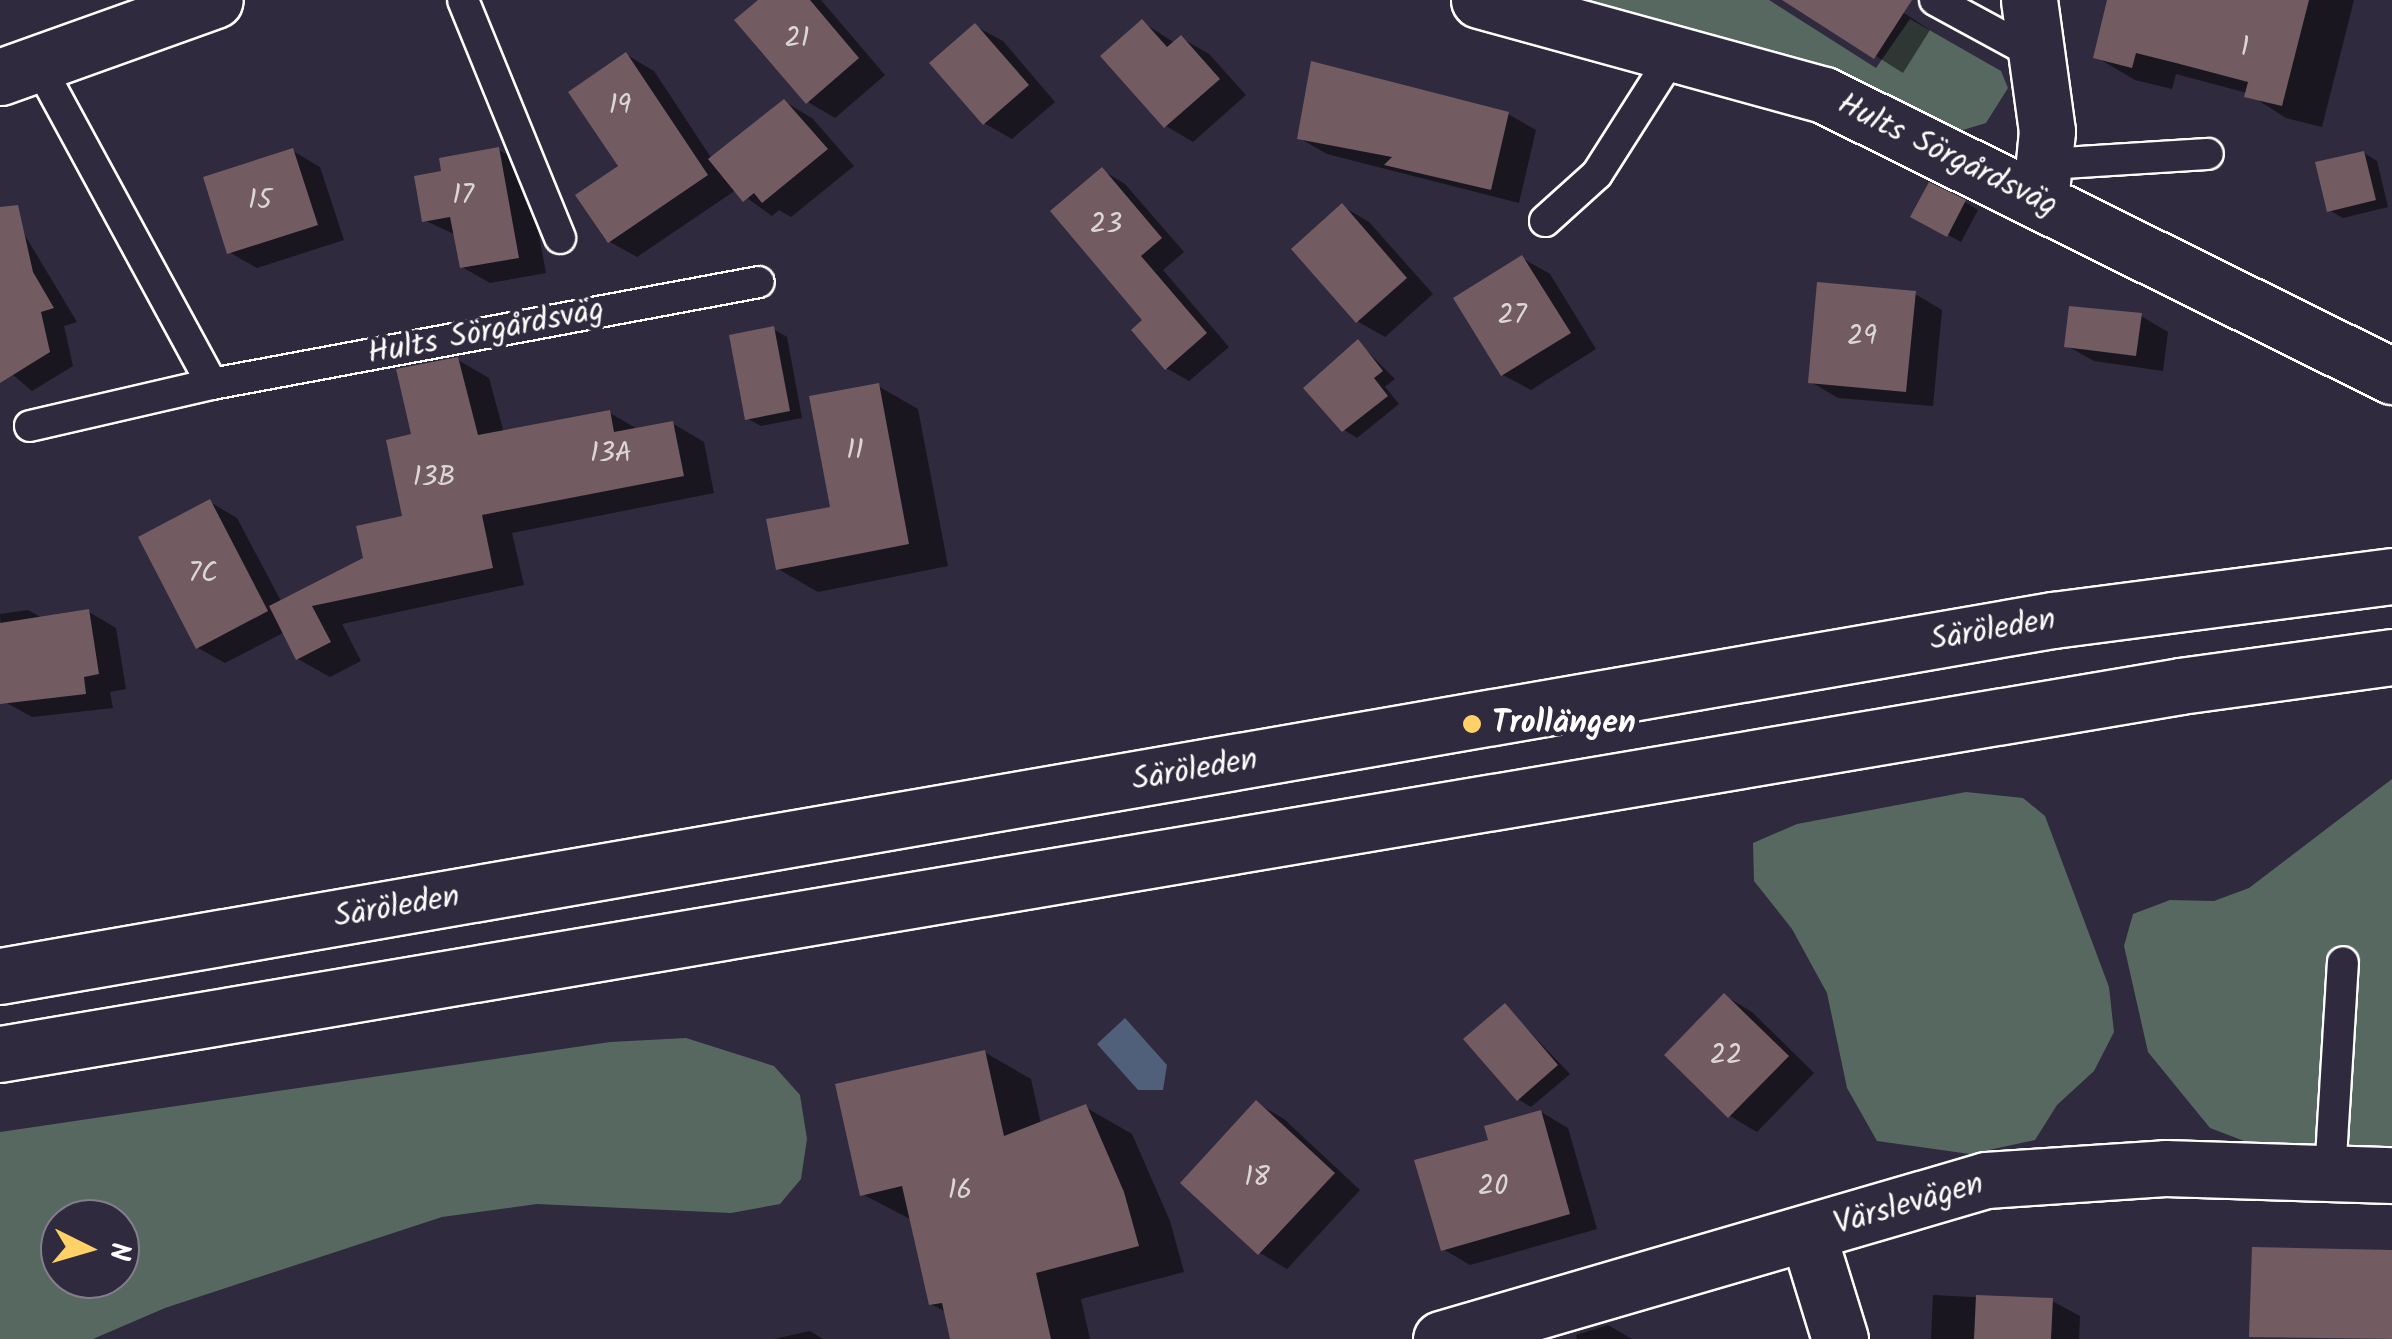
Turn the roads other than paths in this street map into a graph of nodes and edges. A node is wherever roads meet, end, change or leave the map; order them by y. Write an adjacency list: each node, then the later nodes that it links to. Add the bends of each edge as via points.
1 (215, 0): 8 (main road)
2 (463, 0): 12 (lane)
3 (1479, 0): 6 (main road, Hults Sörgårdsväg)
4 (1936, 0): 7 (lane)
5 (2028, 0): 7 (main road)
6 (1676, 50): 10 (main road, Hults Sörgårdsväg, via 1824,95); 11 (lane, via 1597,174)
7 (2038, 56): 10 (main road)
8 (19, 70): 15 (lane)
9 (2208, 154): 10 (lane)
10 (2044, 183): 14 (main road, Hults Sörgårdsväg)
11 (1544, 222)
12 (560, 238)
13 (759, 282): 15 (lane, Hults Sörgårdsväg)
14 (2392, 376)
15 (212, 384): 16 (lane, Hults Sörgårdsväg)
16 (30, 426)
17 (2392, 576): 20 (main road, Säröleden, via 2053,620)
18 (2392, 657): 21 (main road, via 2180,686)
19 (2343, 962): 22 (lane)
20 (0, 976)
21 (0, 1054)
22 (2330, 1174): 23 (main road, Värslevägen); 24 (main road, Värslevägen, via 2045,1172 1986,1180)
23 (2392, 1175)
24 (1808, 1234): 25 (main road, Värslevägen); 26 (main road)
25 (1441, 1339)
26 (1840, 1339)

